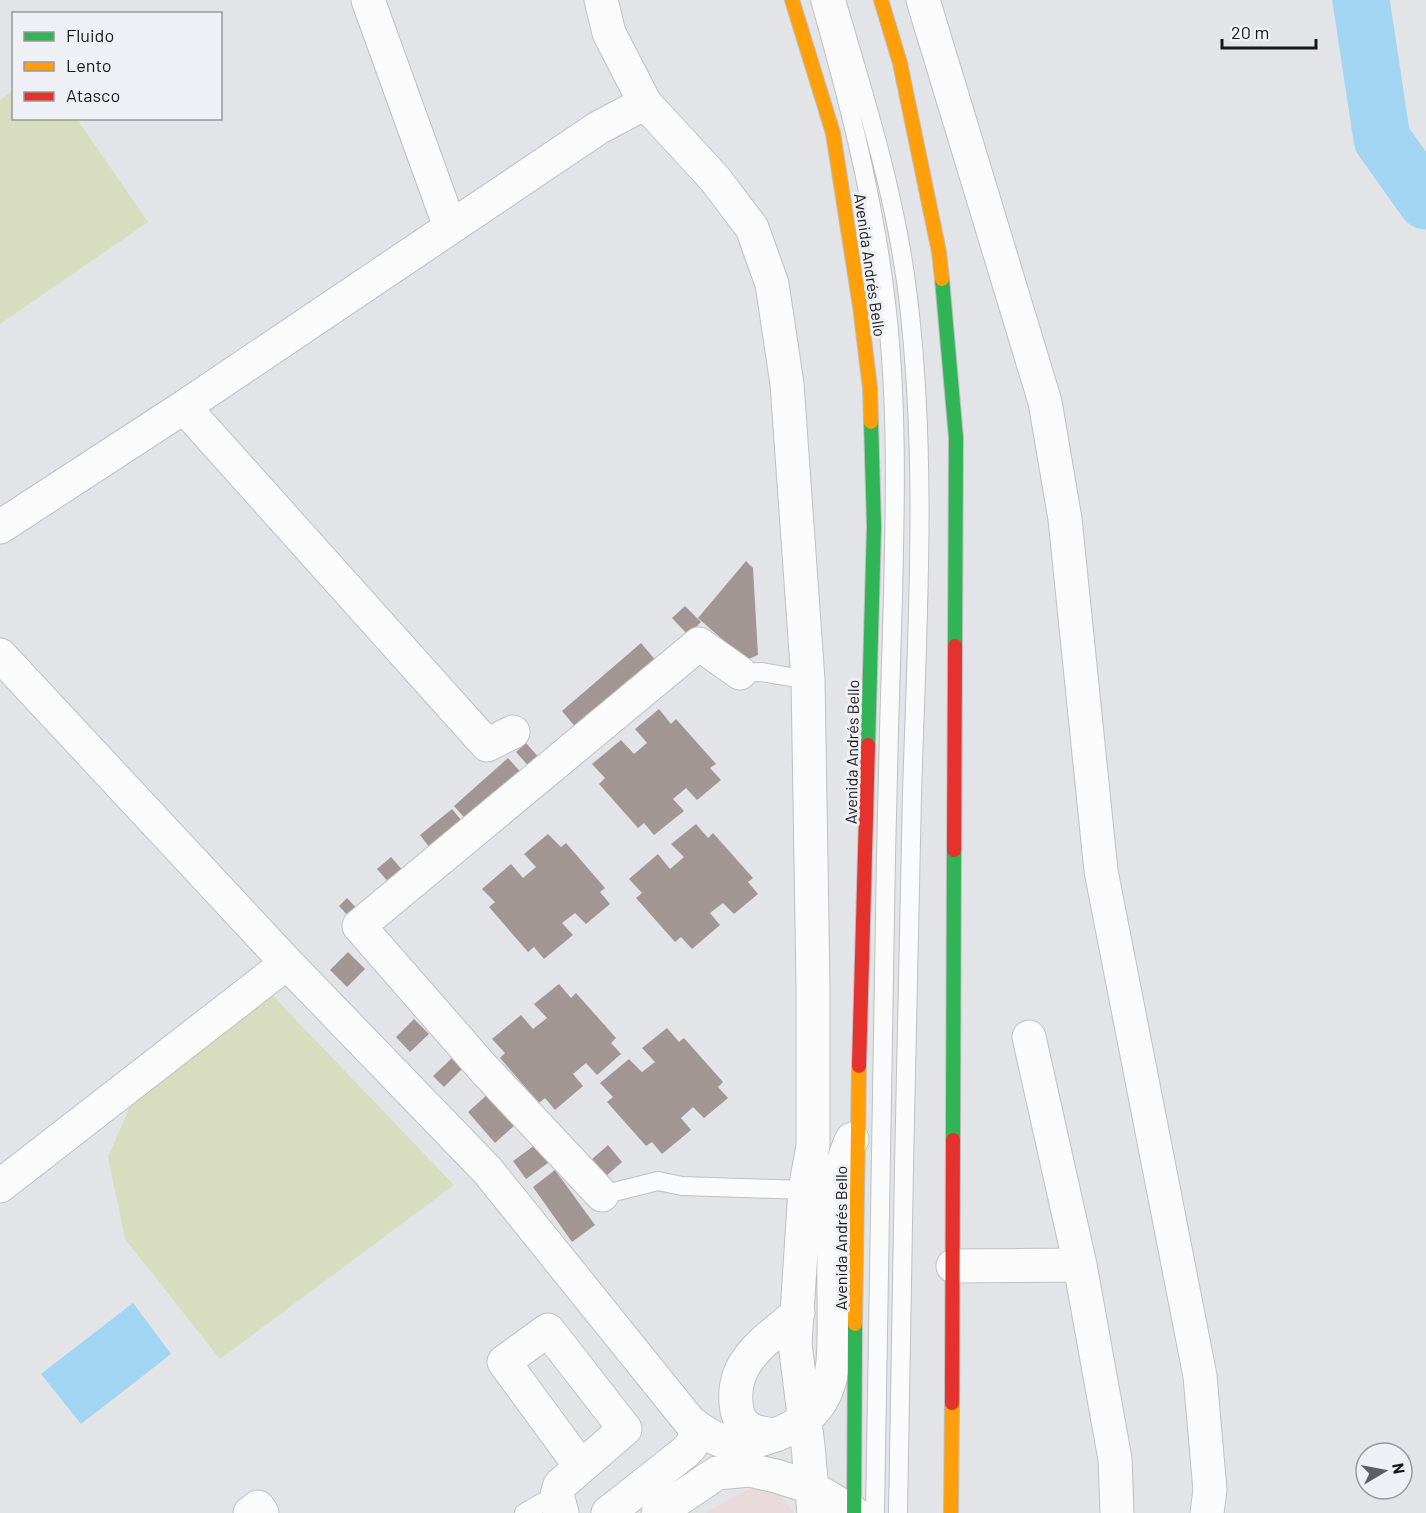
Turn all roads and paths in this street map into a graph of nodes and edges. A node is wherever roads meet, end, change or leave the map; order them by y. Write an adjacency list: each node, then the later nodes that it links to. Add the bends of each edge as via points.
1 (368, 0): 9 (street)
2 (601, 0): 8 (street, via 609,33)
3 (792, 0): 18 (highway, Avenida Andrés Bello, via 833,133 870,388 874,526)
4 (820, 0): 38 (lane, via 864,173 880,258 893,398 895,508)
5 (836, 0): 39 (lane, via 866,100 893,216 908,296 919,427 920,608 912,792)
6 (881, 0): 23 (highway, via 900,63 939,252 956,438)
7 (923, 0): 42 (street, via 1045,402 1065,519 1101,871 1200,1376 1210,1490)
8 (645, 103): 9 (street, via 598,128); 14 (street, via 715,179 752,228 772,284 787,384)
9 (450, 228): 10 (street)
10 (184, 407): 11 (street); 15 (street, via 487,745)
11 (0, 527)
12 (0, 655): 16 (street)
13 (740, 673): 14 (lane, via 762,672); 21 (street, via 699,644 359,926)
14 (808, 680): 20 (street, via 813,1146)
15 (513, 732)
16 (287, 963): 19 (street); 28 (street, via 487,1170)
17 (1029, 1037): 22 (street)
18 (857, 1127): 25 (street, via 846,1151 837,1197); 37 (highway, Avenida Andrés Bello)
19 (0, 1186)
20 (805, 1190): 21 (lane, via 682,1186 658,1181); 24 (street)
21 (602, 1196)
22 (1080, 1265): 23 (street); 41 (street, via 1114,1459)
23 (953, 1266): 40 (highway)
24 (798, 1313): 26 (street, via 795,1344); 27 (street, via 750,1355 736,1386 741,1421 750,1431)
25 (834, 1359): 26 (street, via 822,1400 815,1410); 30 (street)
26 (803, 1412): 27 (street); 30 (street)
27 (776, 1435): 28 (street)
28 (715, 1449): 30 (street, via 784,1478); 31 (street); 36 (street, via 691,1446)
29 (581, 1467): 35 (street, via 560,1485 557,1495)
30 (818, 1502): 37 (street)
31 (671, 1505)
32 (250, 1513): 33 (street, via 258,1507)
33 (262, 1513)
34 (524, 1513): 35 (lane, via 541,1503)
35 (561, 1513)
36 (608, 1513)
37 (854, 1513)
38 (875, 1513)
39 (898, 1513)
40 (951, 1513)
41 (1117, 1513)
42 (1207, 1513)

